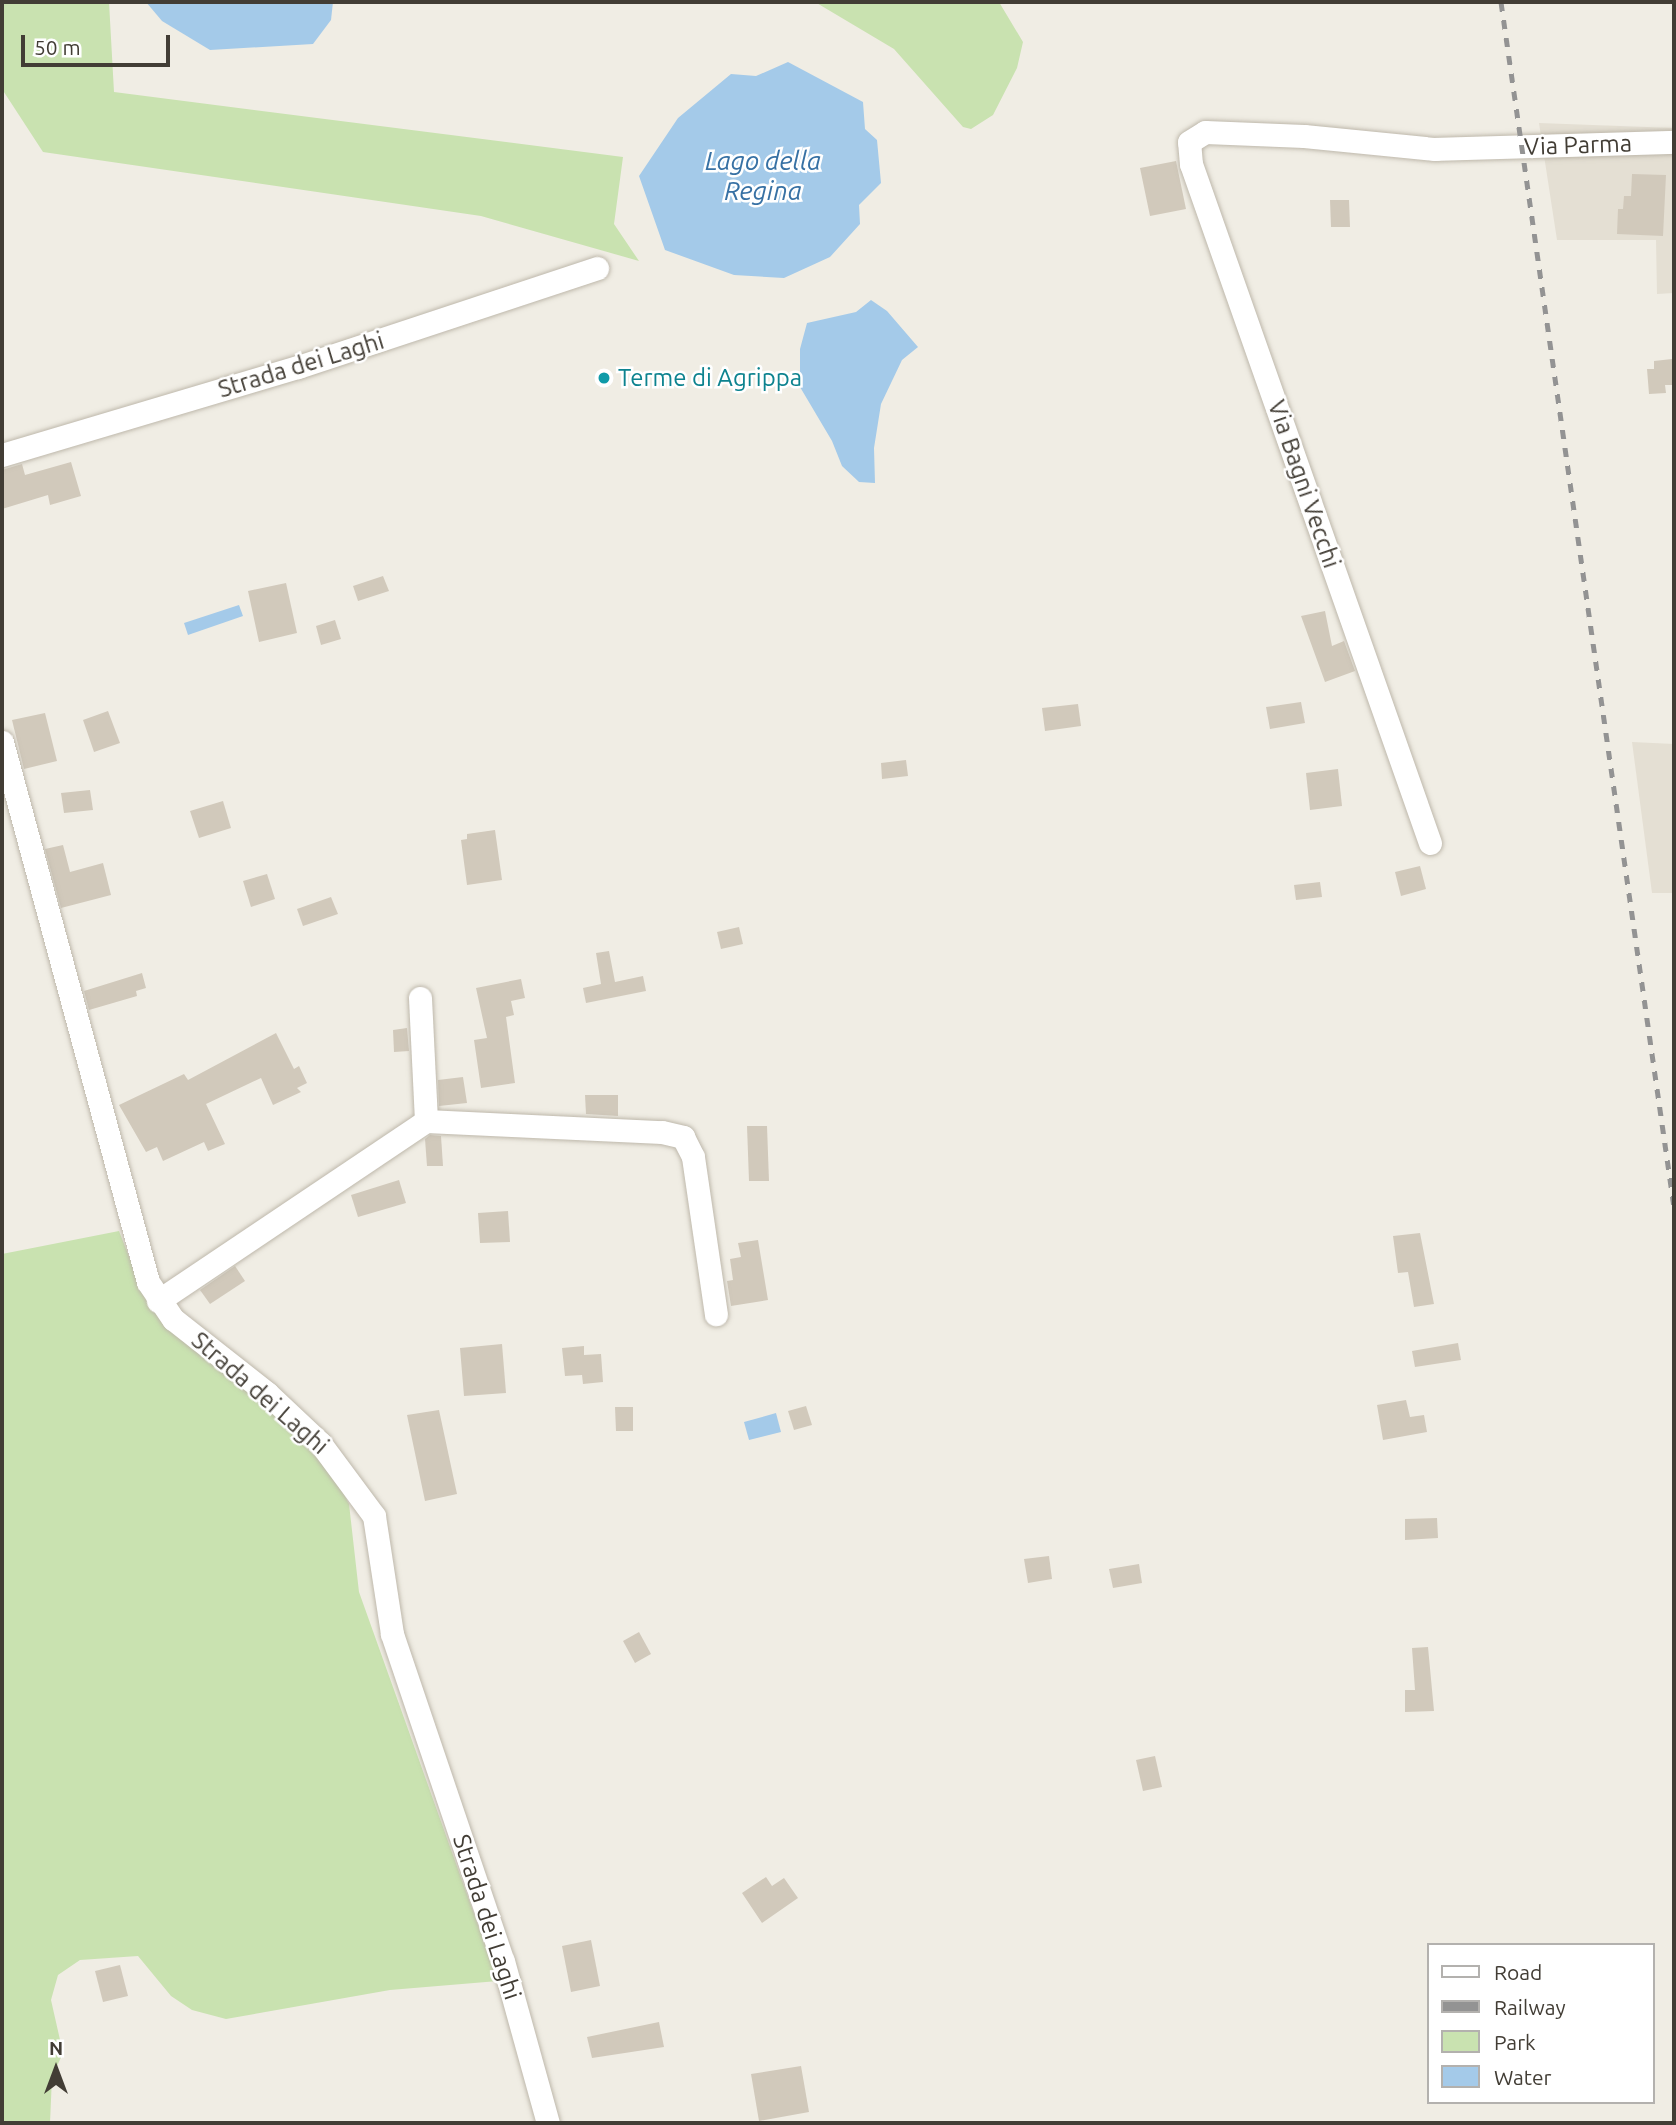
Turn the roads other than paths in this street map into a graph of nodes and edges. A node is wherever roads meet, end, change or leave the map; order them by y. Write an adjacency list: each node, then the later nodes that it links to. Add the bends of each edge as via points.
1 (1205, 132): 2 (street, Via Parma, via 1420,148); 6 (street, Via Bagni Vecchi, via 1189,142 1191,164)
2 (1674, 142)
3 (597, 268): 4 (street, Strada dei Laghi, via 299,367)
4 (2, 455)
5 (2, 742): 9 (street, Strada dei Laghi, via 102,1124 144,1273)
6 (1430, 844)
7 (420, 998): 8 (street)
8 (426, 1121): 9 (street); 10 (street, via 662,1132 683,1137 693,1157)
9 (158, 1301): 11 (street, Strada dei Laghi, via 314,1437 351,1479 374,1517 392,1634 503,1961)
10 (716, 1314)
11 (548, 2123)

